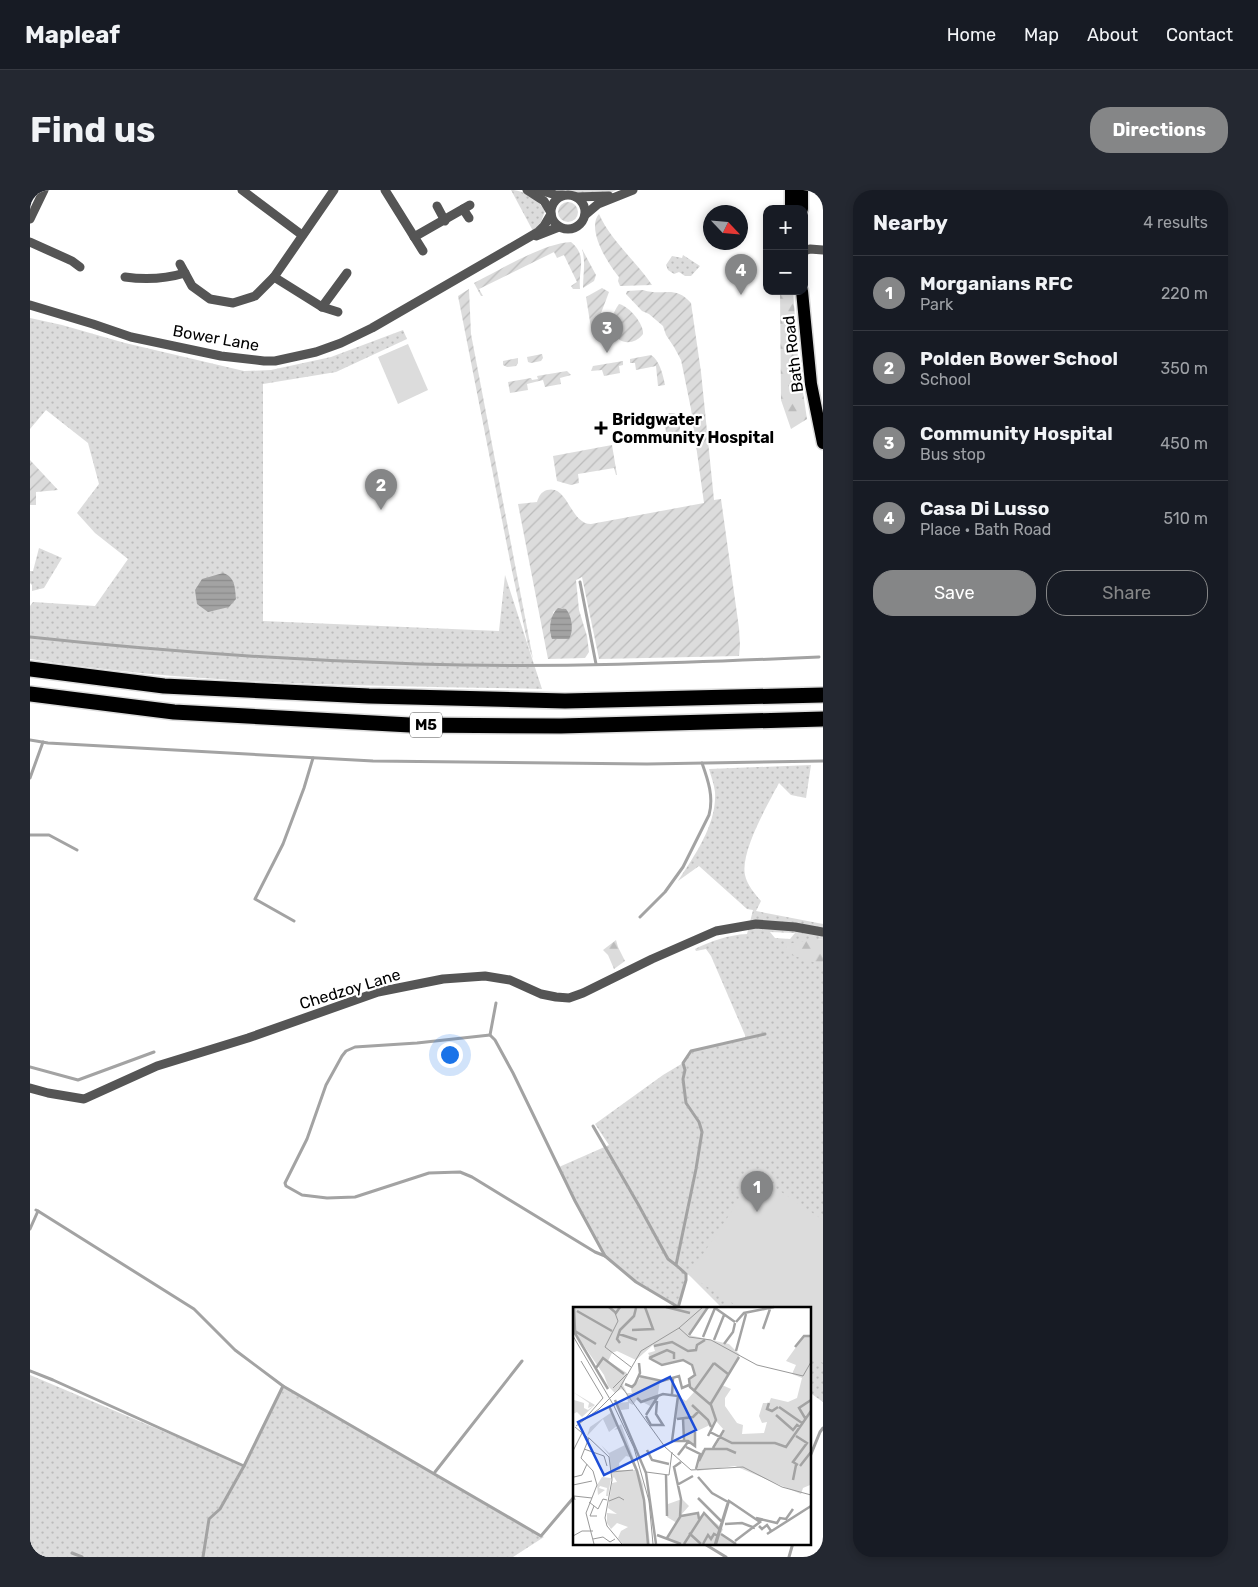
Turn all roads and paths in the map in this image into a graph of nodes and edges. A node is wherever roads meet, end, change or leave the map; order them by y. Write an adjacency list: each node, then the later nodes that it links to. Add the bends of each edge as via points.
1 (44, 190): 19 (street)
2 (242, 190): 22 (street)
3 (334, 190): 22 (street)
4 (385, 190): 23 (street)
5 (527, 190): 16 (street, via 544,201)
6 (539, 190): 10 (street)
7 (633, 190): 11 (street)
8 (791, 190): 13 (main road)
9 (802, 190): 14 (main road)
10 (565, 195): 12 (street); 16 (street, via 555,200)
11 (622, 195): 12 (street); 17 (street, via 598,204)
12 (576, 197): 17 (street, via 583,205)
13 (791, 205)
14 (802, 205)
15 (437, 206): 20 (street)
16 (550, 212): 21 (street); 24 (street, Bower Lane, via 538,232)
17 (584, 215): 21 (street, via 576,227)
18 (469, 218): 20 (street, via 467,207)
19 (30, 219)
20 (445, 221): 23 (street)
21 (559, 227): 24 (street, Bower Lane)
22 (302, 235): 34 (street)
23 (414, 237): 28 (street)
24 (524, 241): 36 (street, Bower Lane, via 341,343 275,361 221,356 131,337)
25 (30, 242): 30 (street)
26 (807, 250): 27 (street)
27 (823, 250)
28 (423, 251)
29 (180, 264): 32 (street)
30 (80, 267)
31 (347, 272): 37 (street)
32 (185, 273): 33 (street, via 169,278); 34 (street, via 192,286 210,299 233,303 256,296)
33 (125, 277)
34 (274, 277): 37 (street)
35 (802, 295): 39 (main road, Bath Road, via 811,384)
36 (30, 305)
37 (322, 307): 38 (street)
38 (338, 312)
39 (823, 443)
40 (30, 669): 42 (highway, M5, via 164,686 369,696 565,702)
41 (30, 694): 43 (highway, M5, via 174,712 410,725 561,726)
42 (823, 695)
43 (823, 719)
44 (823, 932): 45 (street, Chedzoy Lane, via 773,924 716,931 569,998 556,998 510,980 484,976 443,979 396,988 157,1066 84,1099)
45 (30, 1088)

